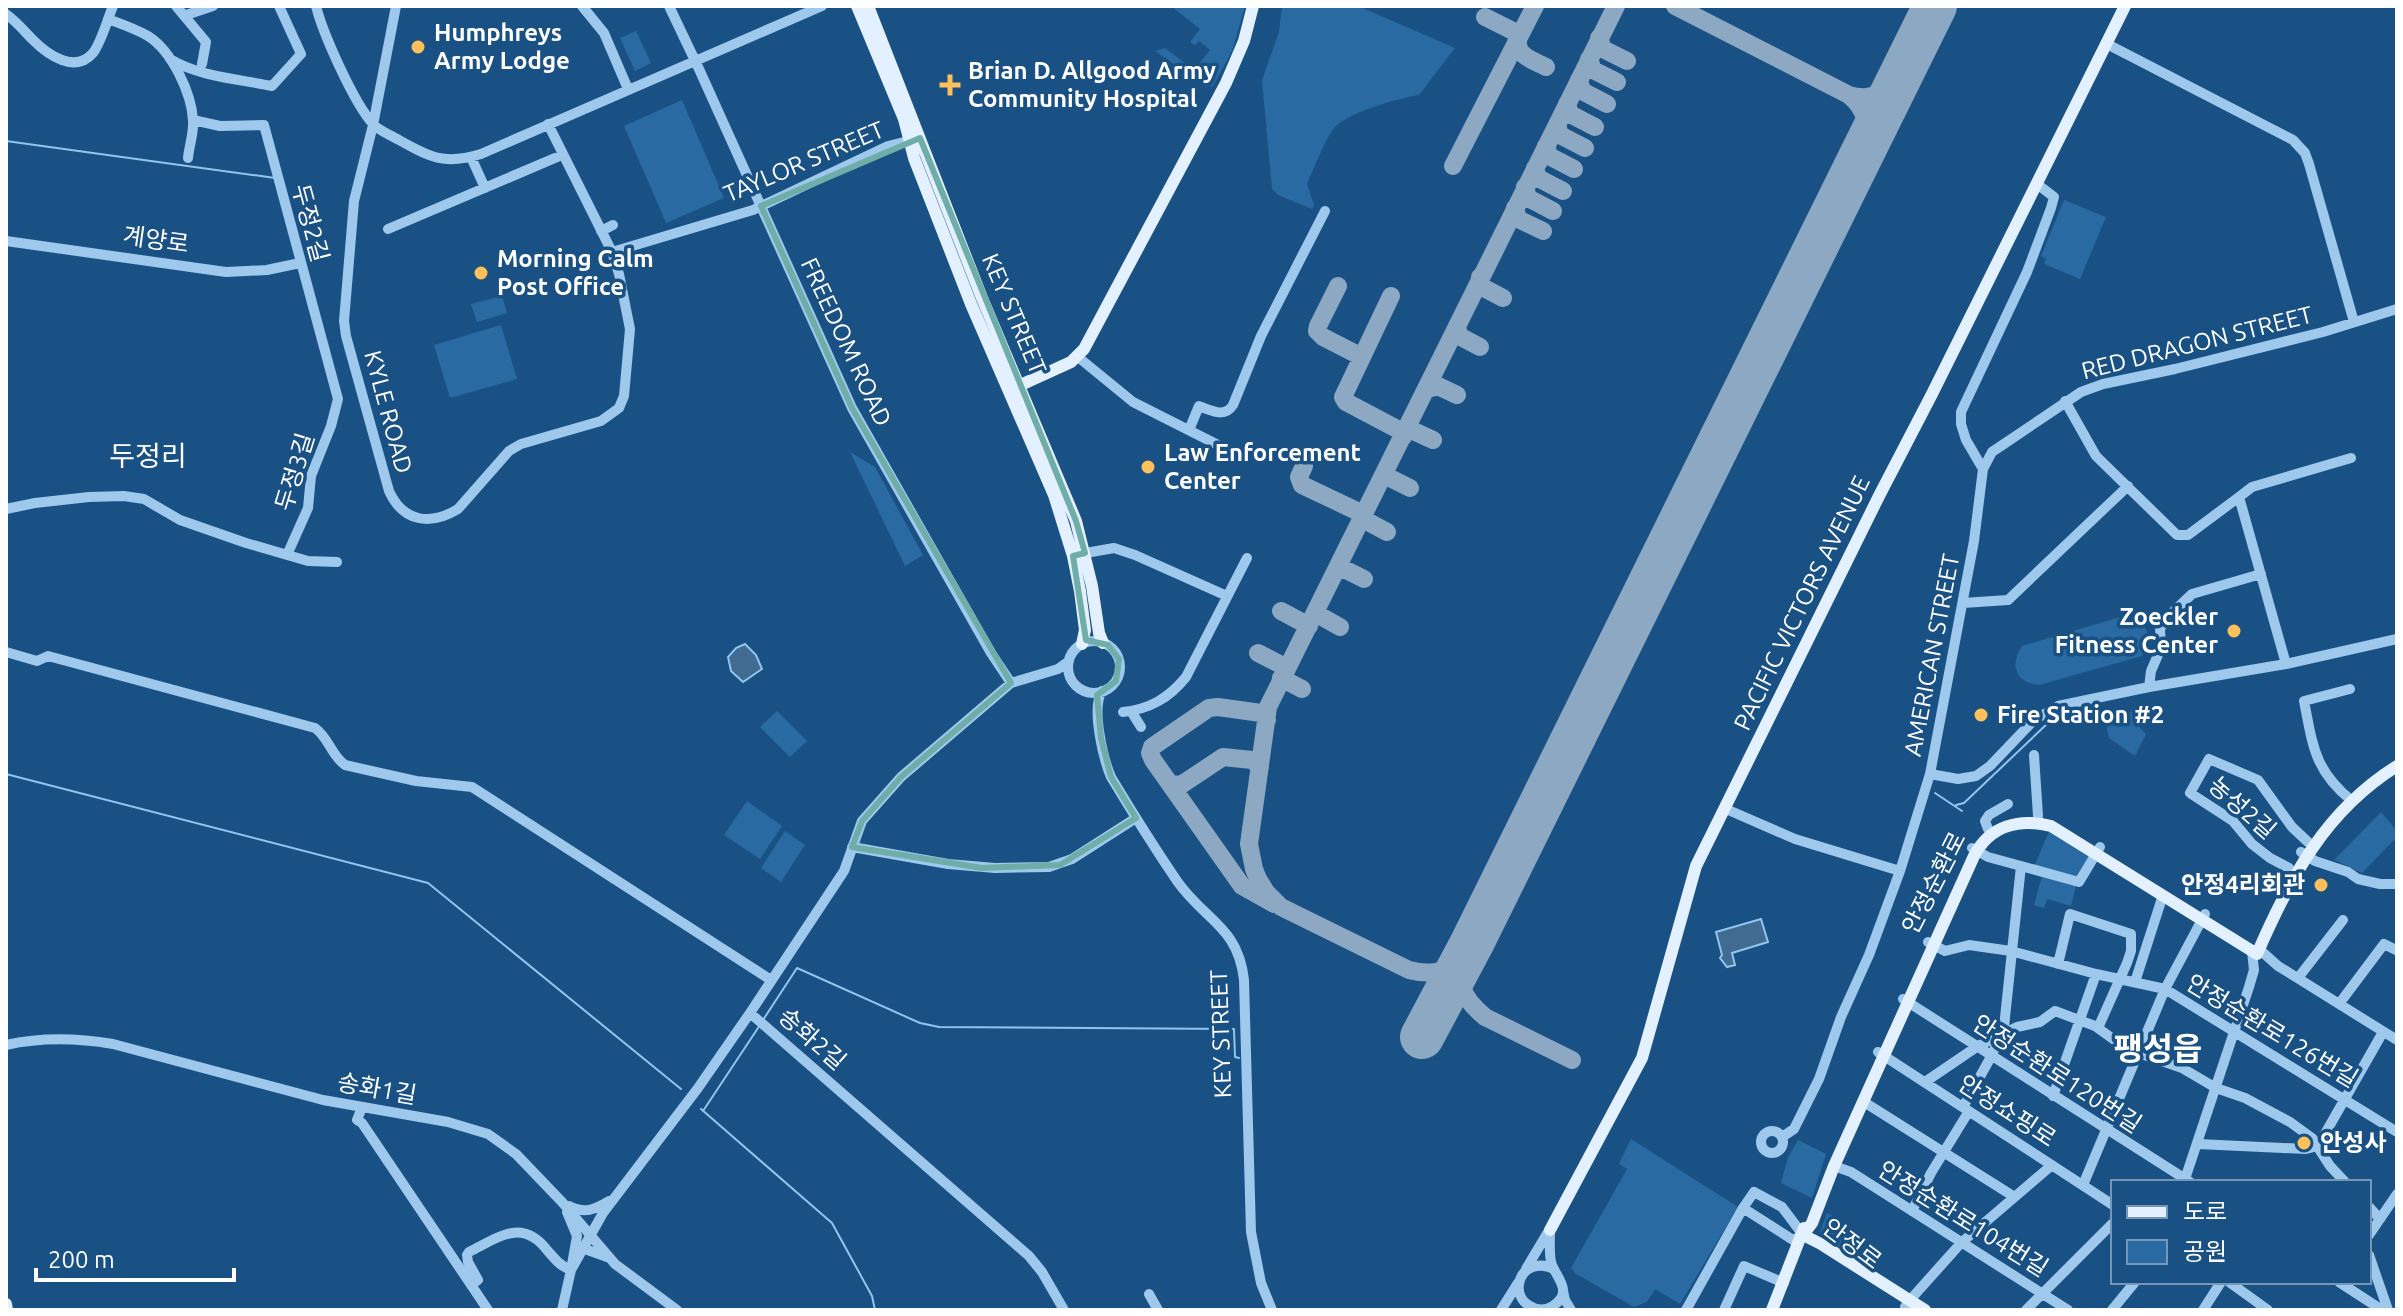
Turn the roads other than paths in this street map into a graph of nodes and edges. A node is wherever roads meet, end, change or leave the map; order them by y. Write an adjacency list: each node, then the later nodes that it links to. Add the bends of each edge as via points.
1 (113, 6): 16 (street)
2 (176, 6): 15 (street)
3 (213, 6): 15 (street)
4 (279, 6): 18 (street, via 301,54 272,86 202,73)
5 (316, 6): 24 (street, via 327,39)
6 (396, 6): 24 (street, KYLE ROAD)
7 (582, 6): 21 (street, via 604,33)
8 (669, 6): 19 (street, FREEDOM ROAD)
9 (822, 6): 19 (street)
10 (857, 6): 25 (main road, KEY STREET)
11 (868, 6): 25 (main road, KEY STREET)
12 (1253, 6): 41 (main road, via 1226,83)
13 (2125, 6): 17 (main road, PACIFIC VICTORS AVENUE)
14 (6, 14): 16 (street, via 53,57 68,63 93,53)
15 (186, 15): 20 (street, via 206,42)
16 (108, 19): 18 (street, via 148,36)
17 (2107, 44): 29 (main road, PACIFIC VICTORS AVENUE); 40 (street, via 2300,146)
18 (170, 59): 22 (street, via 190,93)
19 (695, 61): 21 (street); 31 (street, FREEDOM ROAD)
20 (202, 64)
21 (628, 89): 23 (street)
22 (193, 120): 28 (street); 38 (street, 두정2길, via 220,126 264,125)
23 (548, 124): 26 (street, KYLE ROAD); 27 (street)
24 (373, 125): 27 (street, via 426,156 449,161); 37 (street, KYLE ROAD, via 354,201 344,321 389,491 406,513 428,520 447,516 509,451 601,421 619,408 630,329)
25 (915, 139): 31 (street, TAYLOR STREET, via 888,146); 42 (main road, KEY STREET)
26 (562, 155): 30 (street); 35 (street, KYLE ROAD)
27 (471, 157): 30 (street)
28 (188, 158)
29 (2037, 184): 48 (street, via 2054,197 2051,208 1961,412 1966,440); 78 (main road, PACIFIC VICTORS AVENUE)
30 (485, 188): 34 (street)
31 (761, 206): 37 (street, TAYLOR STREET); 67 (street, FREEDOM ROAD, via 852,408)
32 (1325, 211): 45 (street, via 1261,336 1233,405 1223,413 1199,406)
33 (613, 225): 35 (street)
34 (388, 229)
35 (601, 231): 37 (street, KYLE ROAD)
36 (6, 241): 38 (street, 계양로, via 226,272)
37 (612, 252)
38 (300, 263): 43 (street, 두정2길)
39 (2397, 309): 40 (street, RED DRAGON STREET)
40 (2354, 322): 44 (street, RED DRAGON STREET, via 2103,384)
41 (1078, 357): 42 (main road); 45 (street, via 1133,402)
42 (1014, 388): 52 (main road, KEY STREET, via 1065,491)
43 (338, 399): 53 (street, 두정3길, via 311,476 308,508)
44 (2065, 401): 48 (street, RED DRAGON STREET, via 1992,452); 49 (street, via 2096,456)
45 (1189, 430): 46 (street)
46 (1224, 448)
47 (2351, 458): 50 (street, via 2252,487)
48 (1983, 469): 58 (street, AMERICAN STREET)
49 (2128, 486): 50 (street, via 2177,535 2188,535); 58 (street, via 2008,600)
50 (2239, 497): 56 (street)
51 (6, 509): 53 (street, via 89,497 144,499 180,520)
52 (1079, 554): 57 (street, via 1114,548); 60 (main road, KEY STREET); 61 (main road, KEY STREET)
53 (287, 555): 55 (street)
54 (1247, 558): 57 (street)
55 (337, 562)
56 (2261, 574): 64 (street); 68 (street, via 2192,594 2173,612 2160,628 2161,648)
57 (1227, 596): 71 (street, via 1186,677 1155,704 1127,712)
58 (1963, 603): 75 (street, AMERICAN STREET)
59 (2397, 639): 64 (street)
60 (1103, 643): 61 (street); 70 (street, via 1116,653 1120,668 1115,683)
61 (1082, 644): 63 (street)
62 (6, 652): 101 (street, via 37,661 48,656 315,728 345,765 472,787)
63 (1069, 661): 65 (street); 66 (street)
64 (2286, 664): 68 (street)
65 (1058, 669): 66 (street); 67 (street)
66 (1070, 676): 70 (street, via 1078,687)
67 (1011, 683): 82 (street, via 901,777 862,821)
68 (2149, 687): 75 (street, via 2058,706 2034,720 1970,778)
69 (2350, 689): 76 (street, via 2304,701 2315,755 2329,780)
70 (1097, 695): 80 (street, KEY STREET, via 1105,764)
71 (1141, 727)
72 (2034, 755): 79 (street)
73 (2397, 758): 76 (main road, via 2367,778)
74 (2397, 766): 76 (main road)
75 (1930, 774): 88 (street, AMERICAN STREET)
76 (2349, 799): 85 (main road)
77 (2008, 804): 81 (street, via 1989,815)
78 (1726, 809): 88 (street, via 1795,839); 147 (main road, PACIFIC VICTORS AVENUE, via 1696,866 1642,1058)
79 (2038, 816): 81 (main road, 안정순환로, via 2014,817); 84 (main road, 안정순환로, via 2063,824)
80 (1136, 818): 82 (street, via 1072,859 1049,867 948,864); 177 (street, KEY STREET, via 1179,884 1229,935 1239,953 1251,1232)
81 (1988, 829): 83 (main road, 안정순환로)
82 (852, 847): 101 (street, via 848,862)
83 (1974, 849): 84 (main road, 안정순환로, via 1998,831 2025,822 2051,826); 86 (street); 93 (main road, 안정순환로)
84 (2098, 850): 86 (street, via 2079,882); 90 (main road, 안정순환로); 91 (main road, 안정순환로)
85 (2305, 850): 87 (main road); 87 (street, 농성2길, via 2258,780 2209,759 2190,793); 89 (street, via 2358,879); 94 (main road)
86 (2021, 866): 96 (street)
87 (2289, 868): 94 (main road)
88 (1900, 871): 127 (street, AMERICAN STREET, via 1810,1098 1794,1129)
89 (2397, 884)
90 (2163, 895): 91 (main road, 안정순환로); 102 (street)
91 (2203, 917): 94 (main road, 안정순환로); 103 (street)
92 (2343, 920): 99 (street)
93 (1931, 944): 96 (street, 안정순환로126번길, via 1945,951 1969,945); 104 (main road, 안정순환로)
94 (2256, 950): 99 (street, 안정순환로); 109 (street)
95 (2396, 950): 105 (street, via 2384,944)
96 (2011, 951): 97 (street, 안정순환로126번길); 111 (street, via 2004,1027)
97 (2058, 964): 98 (street, 안정순환로126번길); 100 (street, via 2070,914 2131,934 2131,951)
98 (2096, 974): 100 (street, 안정순환로126번길); 107 (street)
99 (2298, 978): 105 (street, 안정순환로)
100 (2119, 979): 102 (street, 안정순환로126번길); 108 (street)
101 (771, 980): 106 (street)
102 (2135, 982): 103 (street, 안정순환로126번길)
103 (2165, 989): 109 (street, 안정순환로126번길); 117 (street)
104 (1905, 1001): 114 (street, 안정순환로120번길); 115 (main road, 안정순환로)
105 (2339, 1004): 110 (street, 안정순환로)
106 (758, 1018): 139 (street, 송화2길); 175 (street, 송화2길, via 1029,1256)
107 (2080, 1019): 108 (street); 111 (street, via 2055,1011 2040,1022); 120 (street)
108 (2098, 1028): 117 (street)
109 (2233, 1032): 119 (street); 121 (street, 안정순환로126번길)
110 (2383, 1032): 112 (street, 안정순환로); 121 (street)
111 (1998, 1036): 114 (street); 116 (street)
112 (2397, 1040)
113 (6, 1045): 123 (street, 송화1길, via 93,1040)
114 (1978, 1046): 116 (street, 안정순환로120번길); 118 (street)
115 (1882, 1054): 118 (street, 안정쇼핑로); 122 (main road, 안정순환로); 150 (main road, 안정순환로, via 1828,1162)
116 (1992, 1055): 120 (street, 안정순환로120번길); 124 (street)
117 (2139, 1055): 119 (street, via 2182,1068); 125 (street)
118 (1925, 1082): 124 (street, 안정쇼핑로)
119 (2216, 1088): 128 (street); 129 (street, via 2290,1122)
120 (2053, 1096): 125 (street, 안정순환로120번길)
121 (2344, 1099): 126 (street, 안정순환로126번길); 129 (street)
122 (1864, 1102): 130 (street); 132 (main road, 안정순환로)
123 (362, 1107): 140 (street, 송화1길, via 488,1134 516,1154); 163 (street, via 357,1120)
124 (1966, 1109): 130 (street); 131 (street, 안정쇼핑로)
125 (2107, 1131): 133 (street, 안정순환로120번길); 136 (street)
126 (2397, 1132)
127 (1782, 1137)
128 (2198, 1144): 129 (street); 134 (street)
129 (2318, 1146): 135 (street)
130 (1944, 1152): 138 (street); 144 (street)
131 (2052, 1165): 136 (street, 안정쇼핑로); 138 (street)
132 (1834, 1166): 144 (street, 안정순환로104번길); 150 (main road, 안정순환로)
133 (2185, 1180)
134 (2187, 1180)
135 (2343, 1180)
136 (2083, 1185): 141 (street, 안정쇼핑로)
137 (2397, 1194): 145 (street)
138 (2013, 1196): 151 (street)
139 (614, 1198): 140 (street, via 582,1211); 149 (street, 송화2길)
140 (562, 1202): 149 (street, 송화1길); 156 (street, via 577,1236)
141 (2111, 1204)
142 (1743, 1208): 150 (street, via 1793,1240); 150 (street, via 1754,1192 1782,1207); 180 (street)
143 (2371, 1209): 145 (street)
144 (1912, 1211): 151 (street, 안정순환로104번길)
145 (2380, 1219): 148 (street)
146 (2111, 1225): 165 (street)
147 (1550, 1230): 155 (street); 157 (street)
148 (2371, 1232)
149 (590, 1233): 152 (street, 송화2길); 153 (street, 송화1길)
150 (1803, 1235): 158 (main road, 안정순환로); 169 (main road, 안정로, via 1815,1250)
151 (1961, 1243): 165 (street, 안정순환로104번길); 169 (street)
152 (582, 1248): 153 (street); 156 (street, 송화2길)
153 (610, 1258): 174 (street, 송화1길)
154 (2371, 1261): 189 (street)
155 (1554, 1269): 157 (street, via 1538,1265); 164 (street)
156 (571, 1270): 163 (street, via 561,1267 538,1238 519,1231 469,1252 468,1262 478,1280); 173 (street, 송화2길)
157 (1522, 1277): 170 (street, via 1520,1295); 178 (street)
158 (1784, 1283): 181 (street, via 1744,1266); 182 (main road, 안정순환로)
159 (2133, 1284): 186 (street)
160 (2220, 1284): 187 (street)
161 (2232, 1284): 188 (street)
162 (2342, 1284): 189 (street)
163 (471, 1285): 172 (street)
164 (1563, 1291): 170 (street, via 1555,1305); 179 (street)
165 (2042, 1293): 184 (street); 185 (street, 안정순환로104번길)
166 (1149, 1294): 176 (street)
167 (6, 1304): 171 (main road)
168 (2397, 1304): 189 (street)
169 (1906, 1307): 183 (main road, 안정로)
170 (1534, 1309)
171 (7, 1310)
172 (488, 1310)
173 (562, 1310)
174 (677, 1310)
175 (1064, 1310)
176 (1158, 1310)
177 (1272, 1310)
178 (1501, 1310)
179 (1571, 1310)
180 (1686, 1310)
181 (1724, 1310)
182 (1772, 1310)
183 (1925, 1310)
184 (2026, 1310)
185 (2068, 1310)
186 (2112, 1310)
187 (2203, 1310)
188 (2268, 1310)
189 (2388, 1310)

